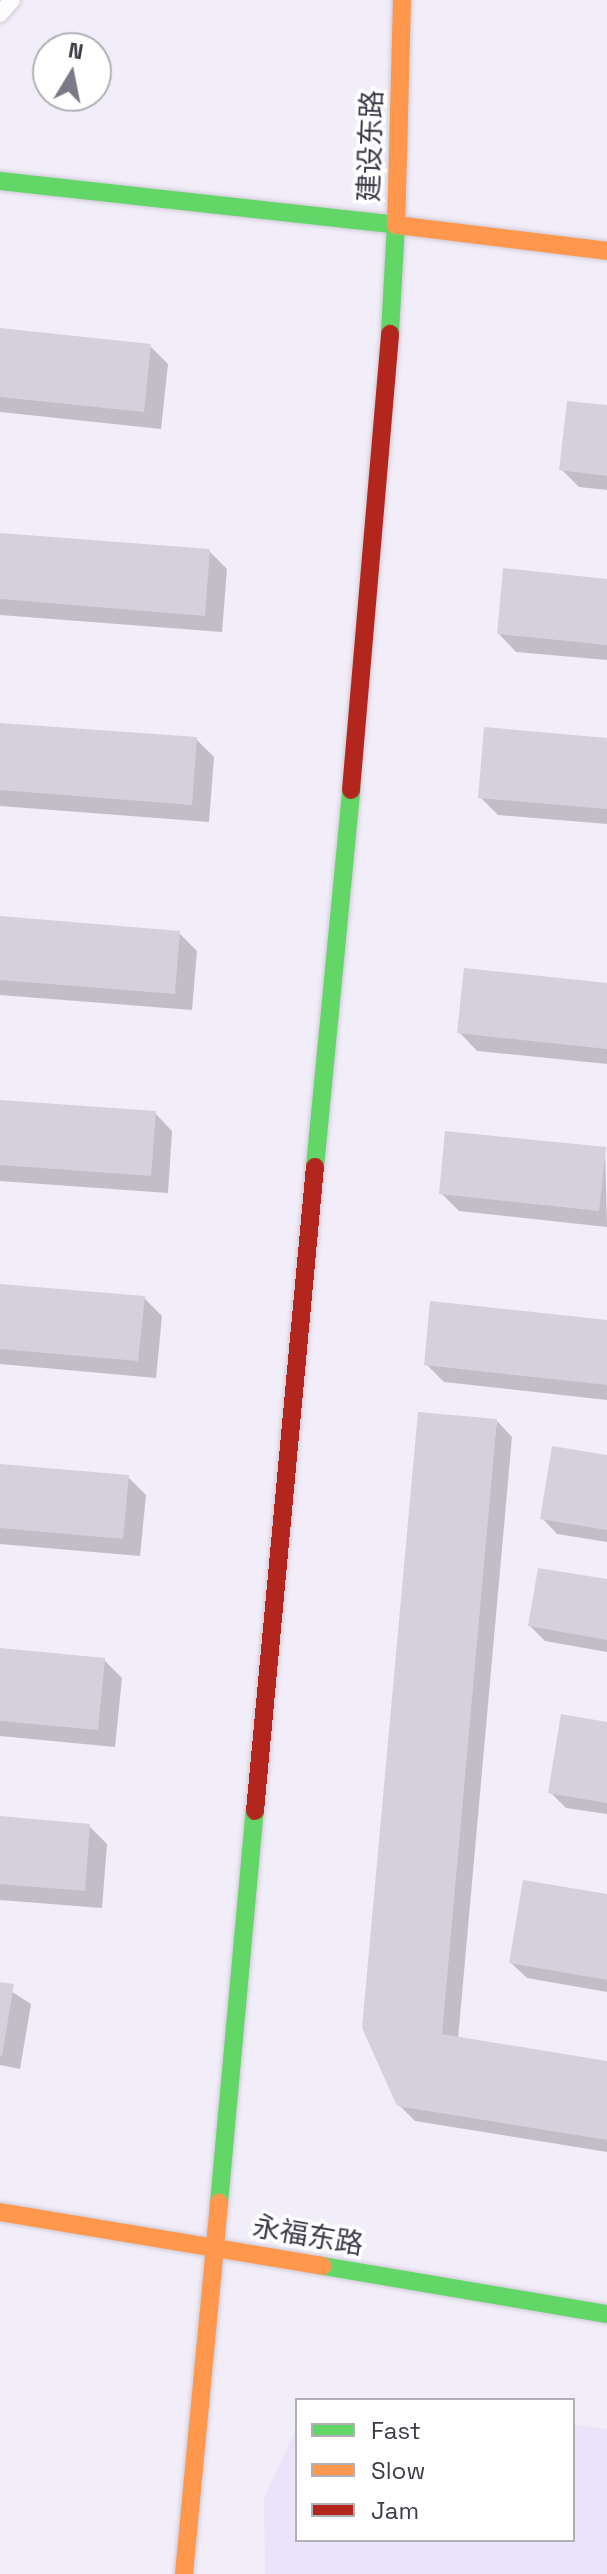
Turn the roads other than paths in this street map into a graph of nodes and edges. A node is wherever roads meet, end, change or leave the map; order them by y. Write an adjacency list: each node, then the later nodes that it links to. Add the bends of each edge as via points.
1 (12, 0): 3 (lane)
2 (402, 0): 5 (street, 建设东路)
3 (0, 14)
4 (0, 181): 5 (street)
5 (396, 225): 6 (street, 建设东路); 8 (street, via 381,460)
6 (607, 251)
7 (0, 2212): 8 (street, 永福东路)
8 (213, 2248): 9 (street, 永福东路); 10 (street)
9 (607, 2314)
10 (184, 2574)

